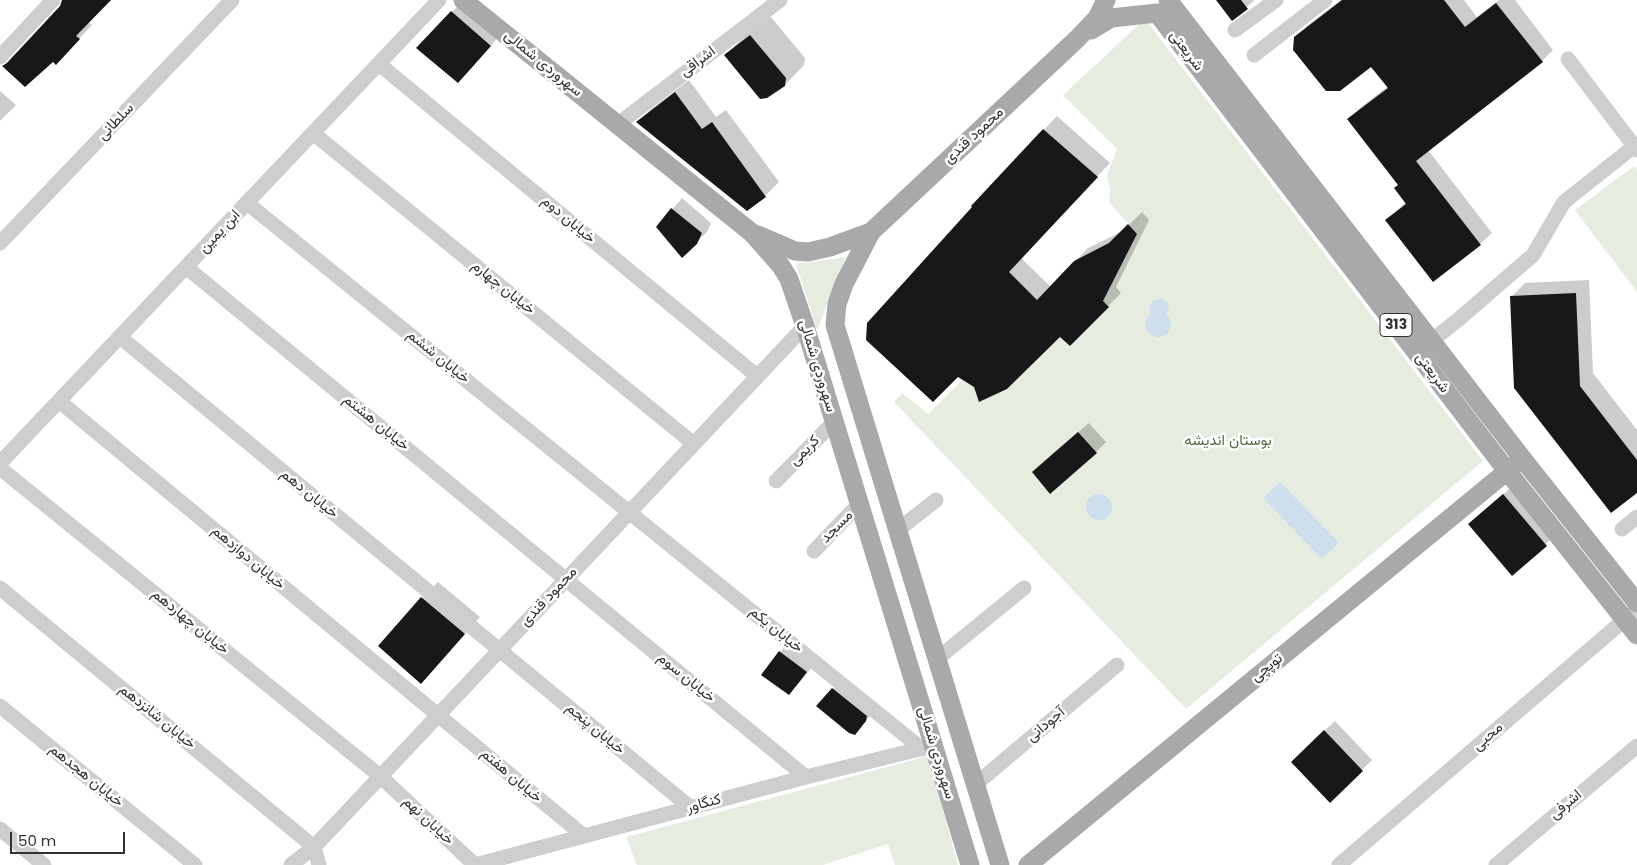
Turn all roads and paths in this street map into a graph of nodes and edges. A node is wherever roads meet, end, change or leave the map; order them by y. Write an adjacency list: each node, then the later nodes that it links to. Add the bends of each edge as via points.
1 (53, 0): 13 (street)
2 (232, 0): 22 (street, سلطانی)
3 (439, 0): 15 (street, ابن یمین)
4 (464, 0): 16 (main road, سهروردی شمالی)
5 (780, 0): 16 (street, اشراقی)
6 (1106, 0): 11 (main road, محمود قندی, via 1097,18)
7 (1276, 0): 10 (street)
8 (1325, 0): 12 (street)
9 (1163, 6): 11 (main road, محمود قندی, via 1111,18); 26 (main road, شریعتی / 313); 34 (main road, شریعتی / 313)
10 (1235, 30)
11 (1077, 39): 21 (main road, محمود قندی)
12 (1254, 54)
13 (0, 57)
14 (1568, 59): 18 (street)
15 (379, 64): 17 (street, ابن یمین); 27 (street, خیابان دوم)
16 (617, 124): 20 (main road, سهروردی شمالی)
17 (313, 133): 19 (street, ابن یمین); 30 (street, خیابان چهارم)
18 (1636, 147): 26 (street, via 1564,202 1533,255)
19 (247, 203): 23 (street, ابن یمین); 38 (street, خیابان ششم)
20 (752, 232): 21 (main road, via 795,251 808,252); 24 (main road, سهروردی شمالی, via 789,279)
21 (870, 232): 41 (main road, سهروردی شمالی, via 844,284 837,304 835,325)
22 (0, 243)
23 (186, 267): 25 (street, ابن یمین); 43 (street, خیابان هشتم)
24 (805, 326): 27 (street, محمود قندی); 29 (main road, سهروردی شمالی)
25 (120, 337): 28 (street, ابن یمین); 49 (street, خیابان دهم)
26 (1431, 341): 31 (main road, شریعتی / 313)
27 (757, 376): 30 (street, محمود قندی)
28 (58, 401): 32 (street, ابن یمین); 53 (street, خیابان دوازدهم)
29 (834, 422): 35 (street, کریمی); 37 (main road, سهروردی شمالی)
30 (694, 444): 38 (street, محمود قندی)
31 (1522, 458): 34 (main road, توپچی); 46 (main road, شریعتی / 313)
32 (0, 463)
33 (0, 468): 56 (street, خیابان چهاردهم)
34 (1507, 471): 47 (main road, شریعتی / 313); 70 (main road, توپچی)
35 (776, 481)
36 (936, 500): 41 (street)
37 (859, 504): 42 (street, مسجد); 55 (main road, سهروردی شمالی)
38 (630, 512): 43 (street, محمود قندی); 55 (street, خیابان یکم)
39 (1637, 517): 40 (street)
40 (1622, 529)
41 (898, 530): 50 (main road, سهروردی شمالی)
42 (814, 551)
43 (566, 579): 49 (street, محمود قندی); 57 (street, خیابان سوم)
44 (0, 588): 62 (street, خیابان شانزدهم)
45 (1024, 588): 50 (street)
46 (1637, 604)
47 (1631, 614): 48 (main road, شریعتی / 313); 71 (street, محبی)
48 (1637, 635)
49 (499, 650): 53 (street, محمود قندی); 59 (street, خیابان پنجم)
50 (937, 659): 58 (main road, سهروردی شمالی)
51 (1117, 665): 58 (street, آجودانی)
52 (0, 706): 64 (street, خیابان هجدهم)
53 (438, 715): 56 (street, محمود قندی); 61 (street, خیابان هفتم)
54 (1637, 746): 72 (street, اشرفی)
55 (928, 747): 57 (street, کنگاور); 68 (main road, سهروردی شمالی)
56 (380, 776): 62 (street, محمود قندی); 67 (street, خیابان نهم)
57 (806, 777): 59 (street, کنگاور)
58 (976, 784): 69 (main road, سهروردی شمالی)
59 (691, 808): 61 (street, کنگاور)
60 (0, 829): 63 (street)
61 (584, 836): 67 (street, کنگاور)
62 (314, 847): 65 (street, محمود قندی); 66 (street)
63 (44, 865)
64 (195, 865)
65 (291, 865)
66 (318, 865)
67 (475, 865)
68 (970, 865)
69 (1000, 865)
70 (1028, 865)
71 (1339, 865)
72 (1496, 865)

